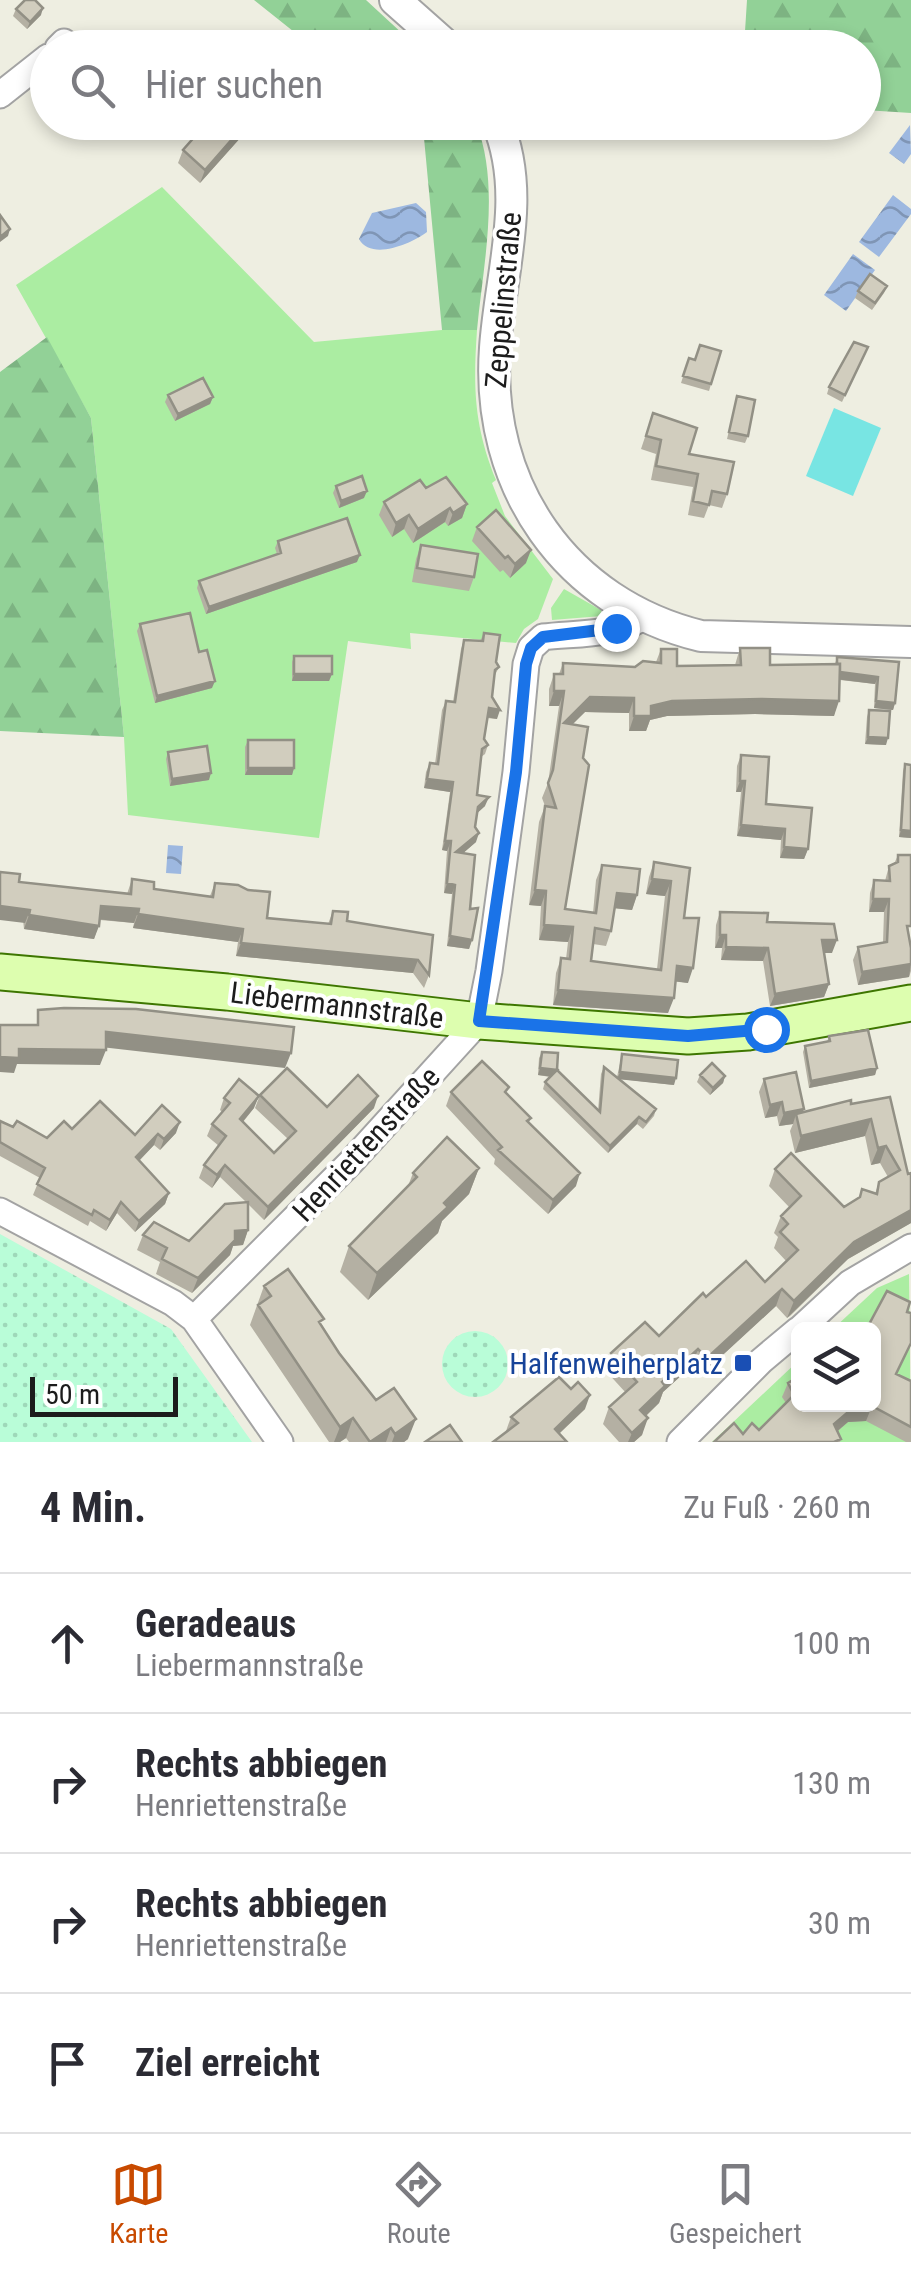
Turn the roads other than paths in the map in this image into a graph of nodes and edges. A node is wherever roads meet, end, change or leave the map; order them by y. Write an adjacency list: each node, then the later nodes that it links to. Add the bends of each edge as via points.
1 (395, 0): 2 (street)
2 (428, 30)
3 (30, 71): 4 (street)
4 (0, 95)
5 (502, 140): 6 (street, Zeppelinstraße, via 512,196 494,350 500,439 518,492 543,532 592,584)
6 (644, 616): 7 (street, Zeppelinstraße, via 701,636); 10 (street, via 616,628 543,637 528,655)
7 (911, 642)
8 (0, 972): 10 (main road, Liebermannstraße)
9 (911, 1003): 10 (main road, Liebermannstraße, via 688,1036)
10 (479, 1021): 13 (street, Henriettenstraße, via 363,1150)
11 (0, 1211): 13 (street)
12 (911, 1246): 14 (street, via 850,1284)
13 (194, 1319): 16 (street)
14 (808, 1322)
15 (791, 1337): 17 (street)
16 (280, 1442)
17 (680, 1442)

